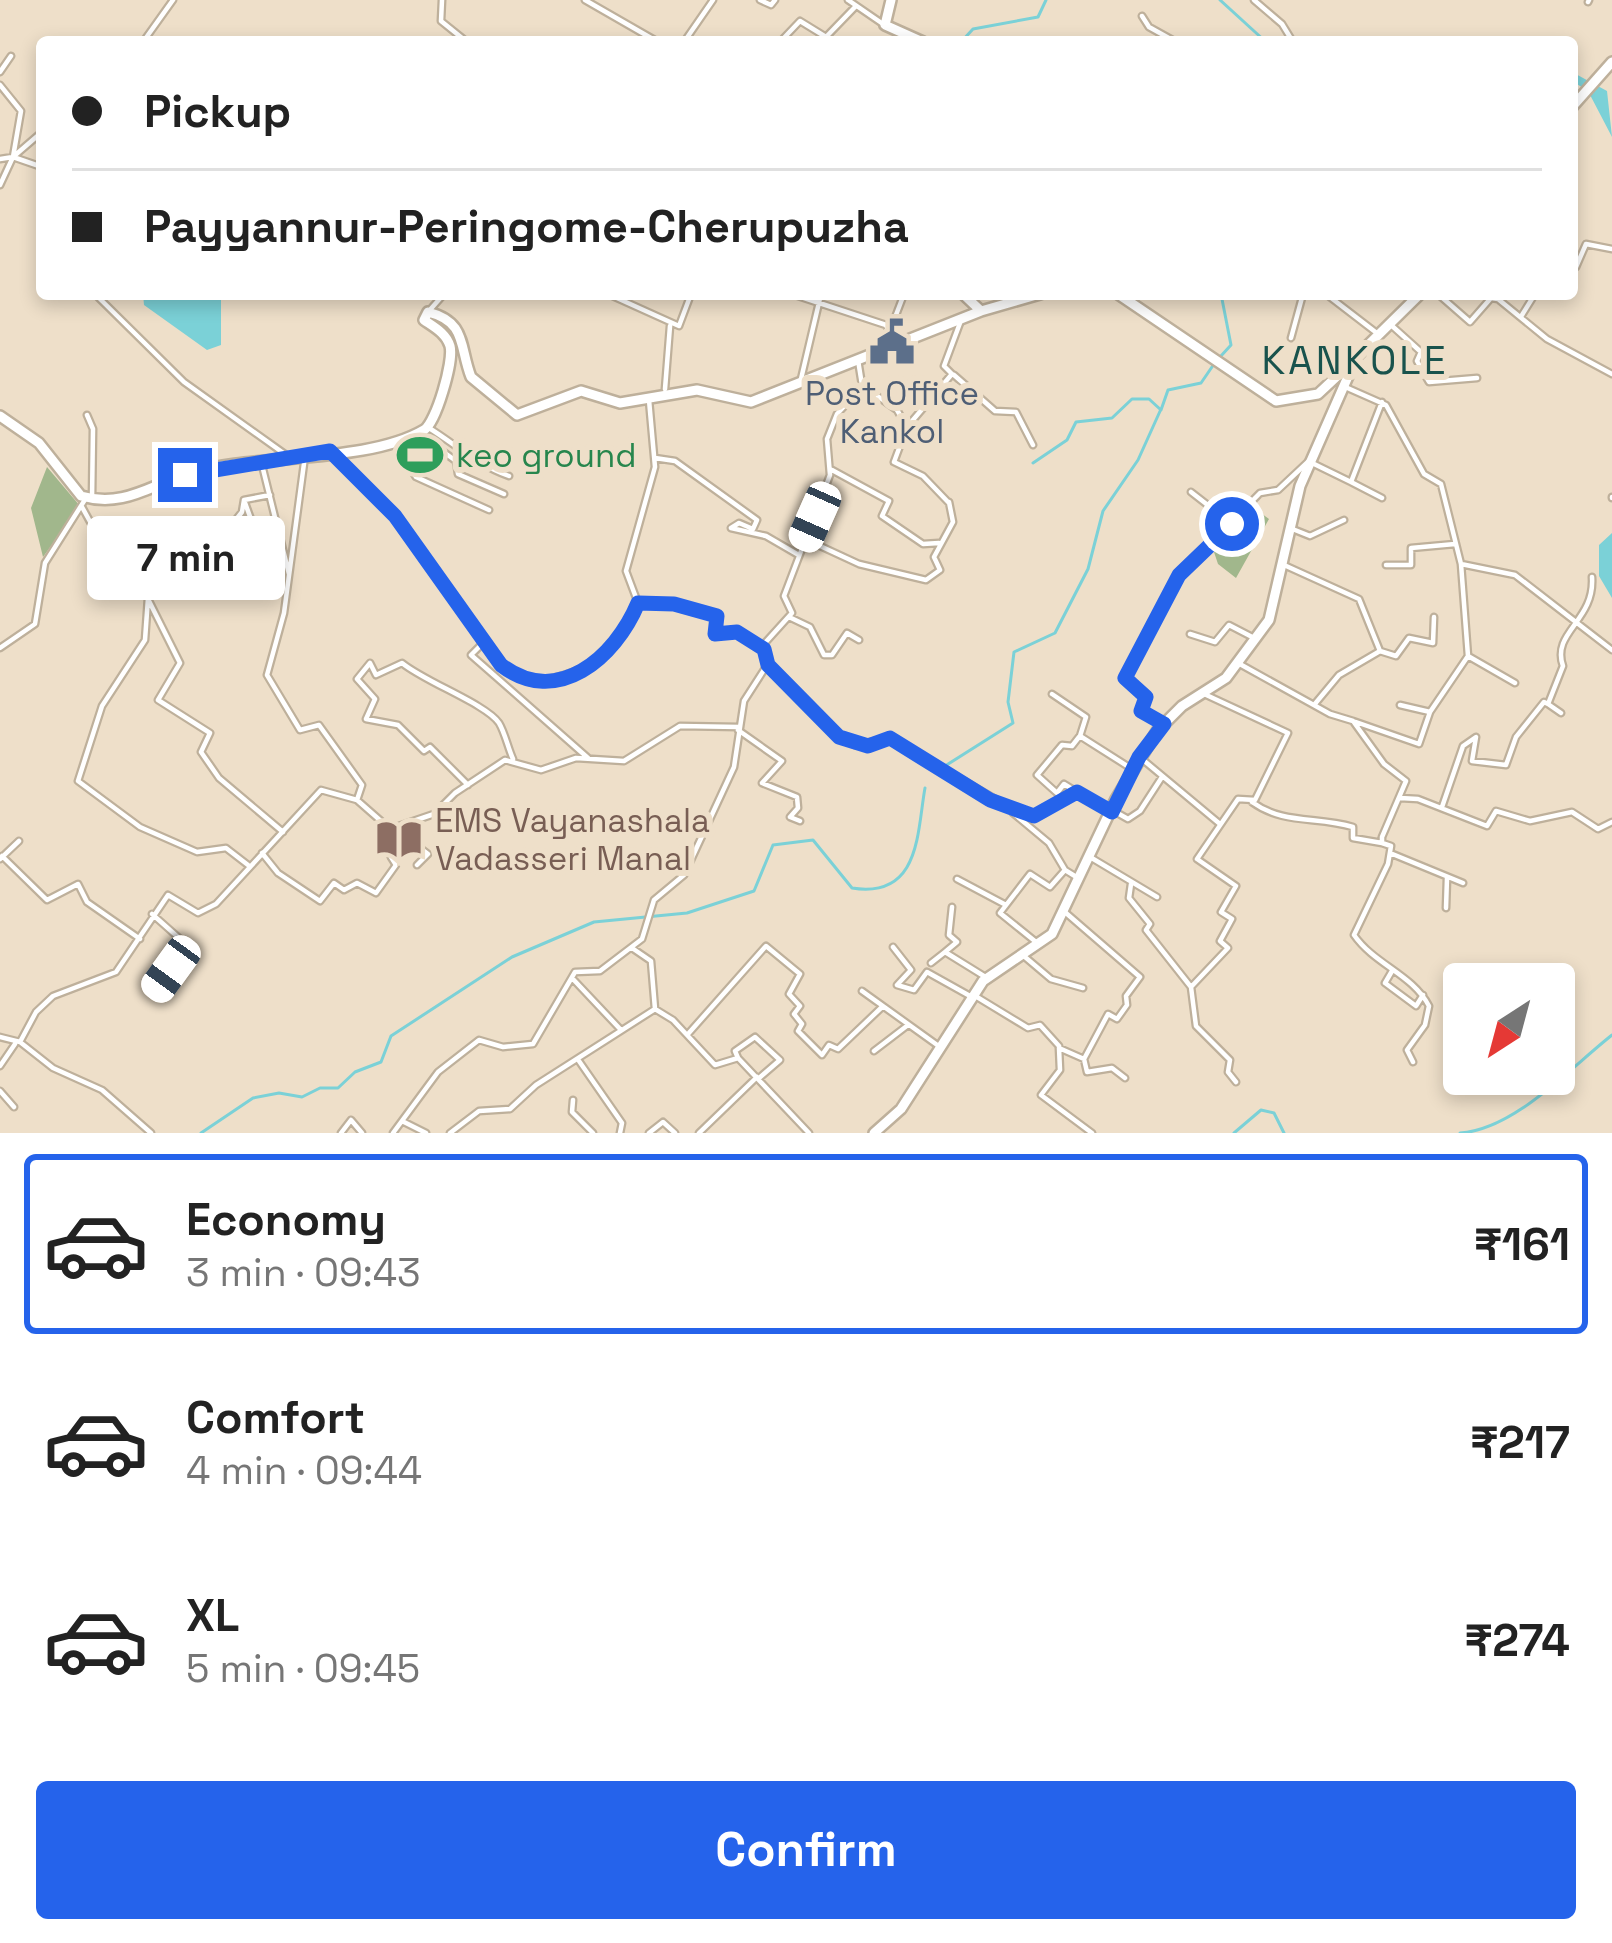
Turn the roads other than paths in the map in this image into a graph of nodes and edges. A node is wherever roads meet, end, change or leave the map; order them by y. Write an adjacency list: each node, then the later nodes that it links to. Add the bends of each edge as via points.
1 (173, 0): 14 (street)
2 (442, 0): 15 (street, via 441,21)
3 (585, 0): 16 (street)
4 (713, 0): 17 (street)
5 (760, 0): 6 (street)
6 (775, 0)
7 (848, 0): 10 (street)
8 (891, 0): 12 (main road)
9 (1254, 0): 24 (street)
10 (855, 7): 12 (street); 20 (street)
11 (1142, 16): 13 (street)
12 (885, 25): 21 (main road)
13 (1159, 29): 22 (street); 23 (street)
14 (146, 36)
15 (460, 36)
16 (648, 36)
17 (688, 36)
18 (786, 36): 19 (street, via 800,21)
19 (824, 36)
20 (827, 36)
21 (910, 36)
22 (1156, 36)
23 (1168, 36)
24 (1289, 36)
25 (11, 56): 27 (street)
26 (1612, 62): 29 (main road)
27 (0, 72)
28 (0, 85): 31 (street, via 21,111)
29 (1578, 100)
30 (36, 137): 31 (street)
31 (13, 157): 32 (street); 33 (street); 34 (street)
32 (0, 159)
33 (36, 165)
34 (0, 185)
35 (1612, 249): 36 (street, via 1586,244)
36 (1578, 262)
37 (101, 300): 85 (street, via 184,382)
38 (439, 300): 56 (street)
39 (620, 300): 60 (street)
40 (689, 300): 60 (street, via 679,326)
41 (811, 300): 54 (street)
42 (820, 300): 54 (street)
43 (902, 300): 61 (street)
44 (969, 300): 55 (main road)
45 (1019, 300): 55 (main road)
46 (1126, 300): 65 (main road, via 1224,370 1286,402 1318,394)
47 (1301, 300): 63 (street)
48 (1334, 300): 62 (street)
49 (1414, 300): 59 (main road)
50 (1445, 300): 51 (street, via 1468,321)
51 (1491, 300)
52 (1499, 300): 57 (street)
53 (1531, 300): 57 (street)
54 (820, 303): 61 (street); 70 (street)
55 (981, 311): 58 (main road)
56 (428, 312): 74 (main road, via 455,325 466,340 468,372 509,413 580,391 611,402); 80 (main road, via 424,320 446,338 451,356 439,413)
57 (1522, 315): 68 (street, via 1546,339)
58 (961, 320): 64 (main road); 67 (street, via 944,366)
59 (1391, 325): 62 (main road); 69 (street, via 1420,352 1428,381)
60 (670, 326): 73 (street)
61 (890, 329): 64 (street)
62 (1378, 334): 65 (main road)
63 (1291, 338)
64 (895, 345): 66 (main road)
65 (1357, 356): 72 (main road)
66 (858, 360): 70 (main road); 71 (street)
67 (952, 374): 79 (street); 82 (street, via 995,411 1016,412)
68 (1612, 374)
69 (1477, 378)
70 (799, 384): 74 (main road, via 751,402 697,390)
71 (862, 386): 79 (street); 89 (street, via 832,424)
72 (1343, 386): 75 (street); 88 (main road)
73 (665, 389)
74 (649, 400): 86 (street)
75 (1382, 402): 91 (street); 106 (street, via 1424,474 1444,489)
76 (0, 406): 78 (street)
77 (87, 416): 97 (street)
78 (3, 417): 97 (main road, via 39,442)
79 (908, 427): 105 (street, via 894,462 923,476 948,505 953,522)
80 (423, 431): 81 (main road); 90 (street); 93 (street, via 456,461 458,474)
81 (393, 442): 83 (main road); 98 (street, via 416,477)
82 (1033, 445)
83 (330, 451): 84 (main road); 121 (street, via 395,516)
84 (304, 454): 85 (main road); 111 (street)
85 (289, 457): 87 (main road)
86 (656, 458): 107 (street, via 675,460 757,520 753,529 731,528); 114 (street, via 628,553)
87 (262, 461): 94 (street); 97 (main road, via 185,475 137,497)
88 (1311, 461): 91 (street); 100 (street, via 1278,490 1260,493); 101 (main road)
89 (831, 470): 104 (street); 105 (street, via 889,501 882,516 917,541)
90 (508, 476)
91 (1351, 482): 95 (street)
92 (1191, 493): 100 (street)
93 (504, 494)
94 (270, 495): 96 (street); 111 (street)
95 (1382, 498)
96 (244, 500): 102 (street); 103 (street, via 257,536)
97 (87, 502): 113 (street, via 99,538 151,570); 122 (street, via 45,563 35,624)
98 (489, 510)
99 (1344, 520): 101 (street, via 1310,536)
100 (1232, 524): 138 (street, via 1179,575 1125,678 1146,697 1141,711)
101 (1291, 528): 110 (main road)
102 (227, 531)
103 (267, 534)
104 (805, 539): 105 (street, via 859,564 926,580 940,569); 107 (street)
105 (938, 543)
106 (1455, 544): 108 (street); 109 (street, via 1411,548 1411,565)
107 (797, 554): 115 (street, via 784,596)
108 (1461, 564): 117 (street, via 1515,575); 126 (street)
109 (1386, 565)
110 (1284, 566): 119 (main road); 125 (street, via 1359,599)
111 (290, 574): 149 (street, via 267,675 300,730 319,725 343,755 362,785)
112 (1592, 577): 117 (street)
113 (148, 598): 158 (street, via 180,663 158,700 210,733 201,752 217,775); 167 (street, via 145,640 102,706 78,781 121,818 197,852 226,848)
114 (638, 603): 121 (street, via 601,662 572,676 519,679); 123 (street, via 717,616 715,634 737,632)
115 (789, 617): 120 (street, via 810,627 824,656 848,633); 123 (street)
116 (1434, 617): 125 (street, via 1433,643 1409,638 1396,656)
117 (1582, 622): 124 (street); 132 (street, via 1565,633)
118 (1190, 634): 119 (street, via 1215,642 1229,625)
119 (1256, 639): 127 (main road)
120 (859, 640)
121 (485, 641): 142 (street, via 471,655)
122 (0, 648)
123 (764, 649): 128 (street)
124 (1612, 650)
125 (1380, 651): 133 (street, via 1339,675)
126 (1468, 656): 129 (street); 135 (street)
127 (1238, 663): 130 (main road); 133 (street)
128 (768, 665): 139 (street, via 744,700); 152 (street, via 839,737 868,746 890,738)
129 (1515, 683)
130 (1202, 693): 138 (main road); 150 (street, via 1288,733)
131 (1052, 694): 140 (street, via 1086,717)
132 (1548, 704): 136 (street); 151 (street, via 1516,737 1506,765 1472,761 1476,737 1462,746)
133 (1314, 705): 137 (street)
134 (1400, 705): 135 (street)
135 (1430, 712): 137 (street, via 1419,743)
136 (1561, 713)
137 (1353, 721): 148 (street, via 1406,781)
138 (1164, 724): 141 (main road)
139 (739, 728): 142 (street, via 680,726 624,760); 154 (street, via 782,760 762,783 797,797 790,817); 181 (street, via 734,767 684,875 655,900 642,939)
140 (1080, 736): 144 (street); 147 (street, via 1061,745 1037,775 1057,793 1064,784)
141 (1139, 757): 144 (main road); 145 (street)
142 (588, 758): 143 (street, via 541,770)
143 (513, 760): 146 (street); 146 (street, via 488,712 402,663 376,675 370,663 357,680 375,699 366,719 398,725)
144 (1132, 769): 153 (main road)
145 (1162, 777): 153 (street, via 1140,811 1128,819); 156 (street)
146 (468, 785): 157 (street, via 434,814)
147 (1077, 792): 152 (street, via 1034,816); 153 (street)
148 (1400, 797): 151 (street); 161 (street)
149 (357, 800): 157 (street); 158 (street, via 321,790)
150 (1252, 802): 156 (street, via 1241,796); 161 (street, via 1287,820 1353,826 1352,838)
151 (1442, 807): 155 (street, via 1487,826 1496,811 1530,820 1572,812 1598,829)
152 (1010, 808): 168 (street)
153 (1112, 811): 164 (main road)
154 (800, 821)
155 (1612, 822)
156 (1220, 824): 190 (street, via 1197,860 1236,886 1221,912 1232,919 1220,941 1228,948)
157 (394, 828): 159 (street)
158 (284, 832): 162 (street)
159 (410, 840): 162 (street, via 391,857 396,866 376,893 334,883 320,901); 166 (street, via 428,854)
160 (19, 841): 165 (street)
161 (1382, 843): 163 (street)
162 (262, 853): 167 (street)
163 (1390, 854): 169 (street); 187 (street, via 1354,935)
164 (1090, 856): 171 (main road); 173 (street)
165 (1, 858): 180 (street, via 47,900 77,884 87,902)
166 (417, 865)
167 (248, 866): 178 (street, via 202,914 168,895)
168 (1065, 869): 171 (street); 175 (street, via 1050,887 1030,874)
169 (1447, 878): 172 (street); 177 (street)
170 (957, 879): 175 (street)
171 (1080, 879): 179 (main road)
172 (1463, 883)
173 (1131, 884): 174 (street); 190 (street, via 1129,898 1157,949)
174 (1157, 897)
175 (1006, 905): 182 (street, via 1000,913)
176 (952, 908): 184 (street, via 949,935 957,943)
177 (1445, 908)
178 (152, 914): 180 (street); 193 (street, via 188,946)
179 (1066, 914): 182 (main road); 207 (street, via 1140,977)
180 (140, 939): 202 (street, via 116,972 52,996)
181 (630, 946): 189 (street, via 600,971); 197 (street, via 651,961)
182 (1040, 946): 185 (main road)
183 (893, 947): 194 (street, via 911,970 897,985 914,990 927,972)
184 (945, 952): 186 (street); 188 (street)
185 (1025, 957): 188 (main road); 191 (street, via 1051,979)
186 (931, 963)
187 (1392, 970): 195 (street); 195 (street, via 1385,983 1416,1006)
188 (987, 977): 194 (main road)
189 (572, 978): 199 (street); 217 (street, via 532,1044 478,1040 438,1072)
190 (1191, 987): 213 (street, via 1196,1026 1230,1060)
191 (1083, 988)
192 (862, 991): 196 (street)
193 (154, 993)
194 (972, 995): 203 (main road); 204 (street, via 1028,1028 1040,1025)
195 (1423, 995): 209 (street, via 1425,1024 1406,1054)
196 (882, 1007): 198 (street); 200 (street, via 822,1054 798,1031 800,1006 789,994 800,974 766,946)
197 (655, 1009): 199 (street); 200 (street)
198 (908, 1025): 203 (street); 205 (street)
199 (621, 1030): 208 (street)
200 (688, 1034): 206 (street, via 715,1065)
201 (0, 1037): 202 (street)
202 (17, 1043): 210 (street); 219 (street, via 102,1090)
203 (940, 1047): 218 (main road)
204 (1059, 1048): 207 (street); 232 (street, via 1060,1070 1041,1095)
205 (874, 1051)
206 (738, 1058): 211 (street); 211 (street, via 735,1051 755,1036 780,1060)
207 (1084, 1059): 212 (street, via 1087,1072 1112,1068)
208 (579, 1061): 224 (street, via 506,1112 478,1111); 226 (street, via 622,1123)
209 (1413, 1062)
210 (0, 1066)
211 (757, 1078): 229 (street); 230 (street)
212 (1125, 1078)
213 (1236, 1082)
214 (0, 1090): 216 (street)
215 (573, 1100): 225 (street, via 572,1112)
216 (14, 1107)
217 (404, 1121): 222 (street); 223 (street)
218 (891, 1129): 231 (main road)
219 (151, 1133)
220 (341, 1133): 221 (street, via 351,1120)
221 (362, 1133)
222 (393, 1133)
223 (425, 1133)
224 (450, 1133)
225 (593, 1133)
226 (620, 1133)
227 (649, 1133): 228 (street, via 663,1122)
228 (675, 1133)
229 (699, 1133)
230 (809, 1133)
231 (874, 1133)
232 (1091, 1133)

